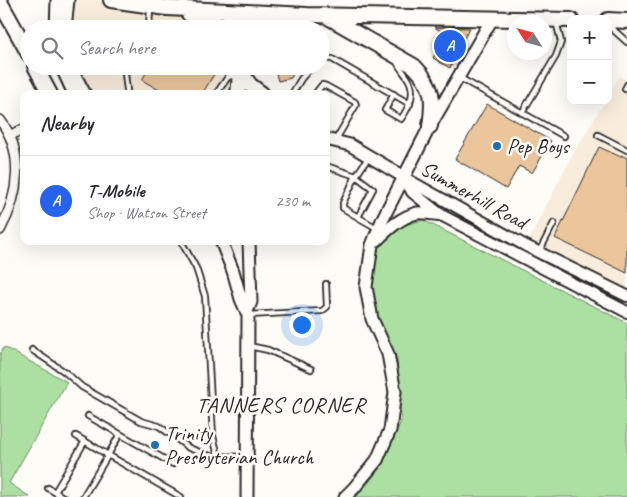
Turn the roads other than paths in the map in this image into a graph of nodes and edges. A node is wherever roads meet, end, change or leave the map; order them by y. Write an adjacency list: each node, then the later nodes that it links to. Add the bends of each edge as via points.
1 (57, 0): 7 (main road)
2 (68, 0): 7 (main road)
3 (111, 0): 5 (highway)
4 (0, 2): 21 (highway)
5 (150, 5): 6 (highway); 13 (lane)
6 (167, 8): 8 (highway); 14 (highway)
7 (61, 14): 11 (main road); 12 (main road)
8 (307, 15): 9 (highway); 15 (highway)
9 (325, 15): 10 (highway); 23 (highway)
10 (492, 19): 16 (highway); 33 (main road)
11 (59, 20)
12 (63, 20)
13 (149, 20)
14 (210, 20)
15 (298, 20)
16 (555, 20): 17 (highway); 45 (lane, via 561,42)
17 (567, 20)
18 (612, 20): 19 (highway)
19 (627, 21)
20 (612, 28): 22 (lane)
21 (20, 38)
22 (627, 42)
23 (393, 54): 44 (lane, via 411,83); 47 (highway, via 414,66 428,83 433,105)
24 (330, 59): 43 (lane)
25 (40, 75): 34 (highway)
26 (65, 75): 35 (main road)
27 (74, 75): 36 (main road)
28 (125, 75): 37 (lane)
29 (230, 75): 38 (lane)
30 (240, 75): 39 (highway)
31 (244, 75): 40 (highway)
32 (304, 75): 41 (lane)
33 (458, 77): 45 (lane); 47 (main road)
34 (48, 90)
35 (72, 90)
36 (82, 90)
37 (127, 90)
38 (219, 90)
39 (238, 90)
40 (257, 90)
41 (294, 90)
42 (318, 90): 52 (lane, via 322,85 326,86 355,102 356,108)
43 (394, 94): 44 (lane); 44 (lane, via 385,110 399,119)
44 (410, 104)
45 (522, 114): 51 (lane)
46 (0, 120): 50 (street)
47 (430, 126): 57 (main road)
48 (20, 131): 50 (street)
49 (598, 135): 53 (lane)
50 (11, 136): 62 (street, via 17,180)
51 (564, 136)
52 (333, 139): 54 (main road)
53 (627, 150)
54 (369, 156): 56 (lane); 57 (main road)
55 (330, 167): 56 (lane)
56 (356, 176): 59 (lane, via 373,190); 59 (lane, via 342,203 343,208)
57 (404, 177): 58 (street, Summerhill Road, via 412,192); 61 (main road); 67 (street, Summerhill Road)
58 (441, 215): 66 (main road, via 418,213 402,219); 70 (street, Summerhill Road)
59 (358, 217): 61 (lane)
60 (554, 223): 67 (lane)
61 (379, 229): 66 (main road)
62 (0, 230)
63 (183, 245): 80 (lane, via 196,268 205,296 213,436)
64 (223, 245): 71 (main road)
65 (249, 245): 71 (main road, via 250,302)
66 (372, 245): 89 (main road, via 366,287 372,319 388,354 395,392 390,430 377,460)
67 (539, 252): 69 (street, Summerhill Road)
68 (326, 284): 71 (lane, via 326,307 322,310)
69 (627, 296)
70 (627, 312)
71 (247, 313): 72 (main road)
72 (248, 346): 74 (lane, via 268,350); 81 (main road)
73 (32, 350): 80 (lane, via 82,387 141,421 159,426 189,448)
74 (311, 369)
75 (88, 416): 76 (lane)
76 (120, 434): 79 (lane); 82 (lane)
77 (76, 436): 78 (lane)
78 (85, 441): 79 (lane); 84 (lane)
79 (108, 455): 86 (lane); 87 (lane)
80 (218, 456): 81 (lane)
81 (247, 457): 88 (main road)
82 (173, 464)
83 (48, 488): 84 (lane)
84 (55, 492): 85 (lane)
85 (63, 497)
86 (83, 497)
87 (181, 497)
88 (247, 497)
89 (344, 497)

